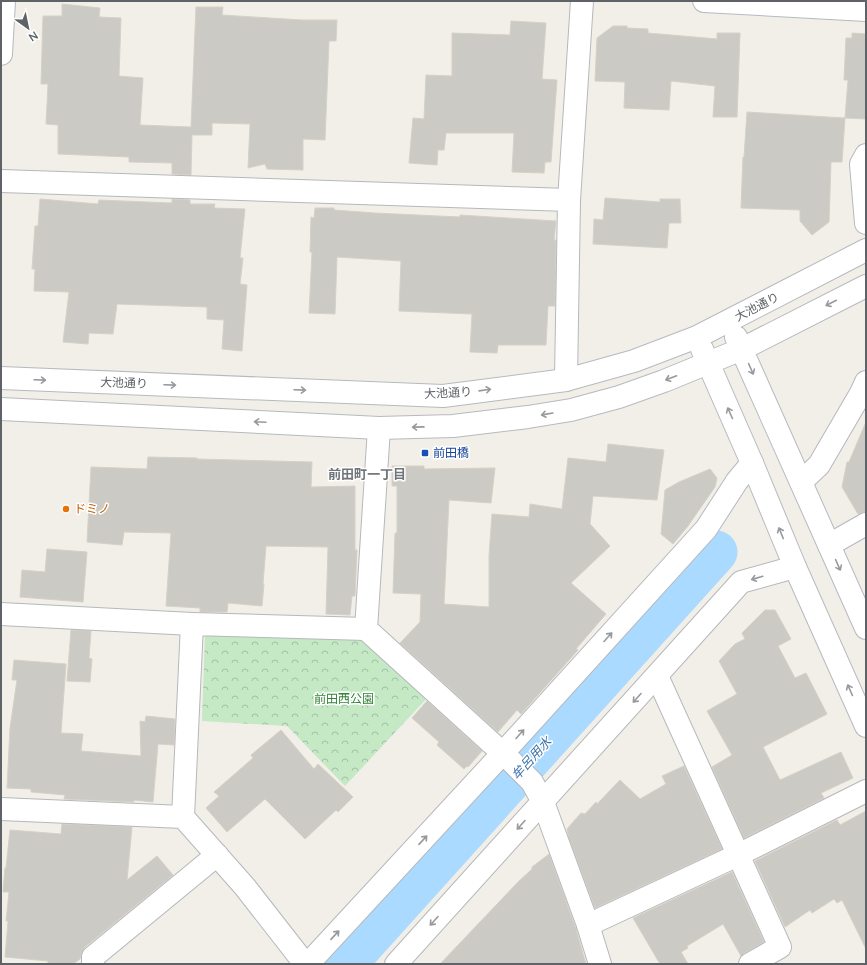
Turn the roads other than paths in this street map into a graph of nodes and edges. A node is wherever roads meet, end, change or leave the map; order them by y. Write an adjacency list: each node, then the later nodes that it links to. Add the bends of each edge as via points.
1 (4, 1): 5 (street)
2 (582, 1): 8 (street)
3 (704, 1): 4 (street)
4 (866, 10)
5 (1, 54)
6 (866, 155): 9 (street, via 861,164)
7 (1, 181): 8 (street)
8 (569, 200): 17 (street)
9 (866, 223)
10 (866, 250): 12 (street, 大池通り)
11 (866, 286): 14 (street, one-way to 14)
12 (728, 322): 13 (street, 大池通り); 14 (street)
13 (697, 337): 15 (street); 17 (street, 大池通り, via 634,361)
14 (742, 349): 15 (street); 22 (street, one-way to 22)
15 (708, 363): 20 (street, one-way to 20, via 619,397 571,410 453,426); 21 (street, one-way to 15)
16 (1, 378): 17 (street, 大池通り, one-way to 17, via 443,396)
17 (566, 380)
18 (866, 382): 22 (street, via 819,465)
19 (1, 409): 20 (street, one-way to 19)
20 (379, 428): 29 (street)
21 (752, 463): 25 (street, one-way to 21); 32 (street, one-way to 21, via 706,529 737,481)
22 (801, 482): 24 (street)
23 (866, 524): 24 (street)
24 (829, 545): 28 (street, one-way to 28)
25 (795, 567): 30 (street, one-way to 30, via 741,582); 31 (street, one-way to 25)
26 (1, 614): 27 (street)
27 (192, 624): 29 (street); 36 (street)
28 (866, 628)
29 (366, 629): 32 (street)
30 (657, 676): 34 (street, one-way to 34); 38 (street)
31 (866, 726)
32 (505, 756): 34 (street, via 532,782); 42 (street, one-way to 32)
33 (866, 791): 38 (street)
34 (543, 802): 39 (street); 43 (street, one-way to 43)
35 (1, 809): 36 (street)
36 (183, 817): 37 (street)
37 (217, 855): 40 (street, via 93,957); 41 (street, via 245,886)
38 (738, 855): 39 (street); 45 (street, via 780,947)
39 (588, 925): 44 (street)
40 (93, 964)
41 (305, 964)
42 (308, 964)
43 (396, 964)
44 (600, 964)
45 (750, 964)

